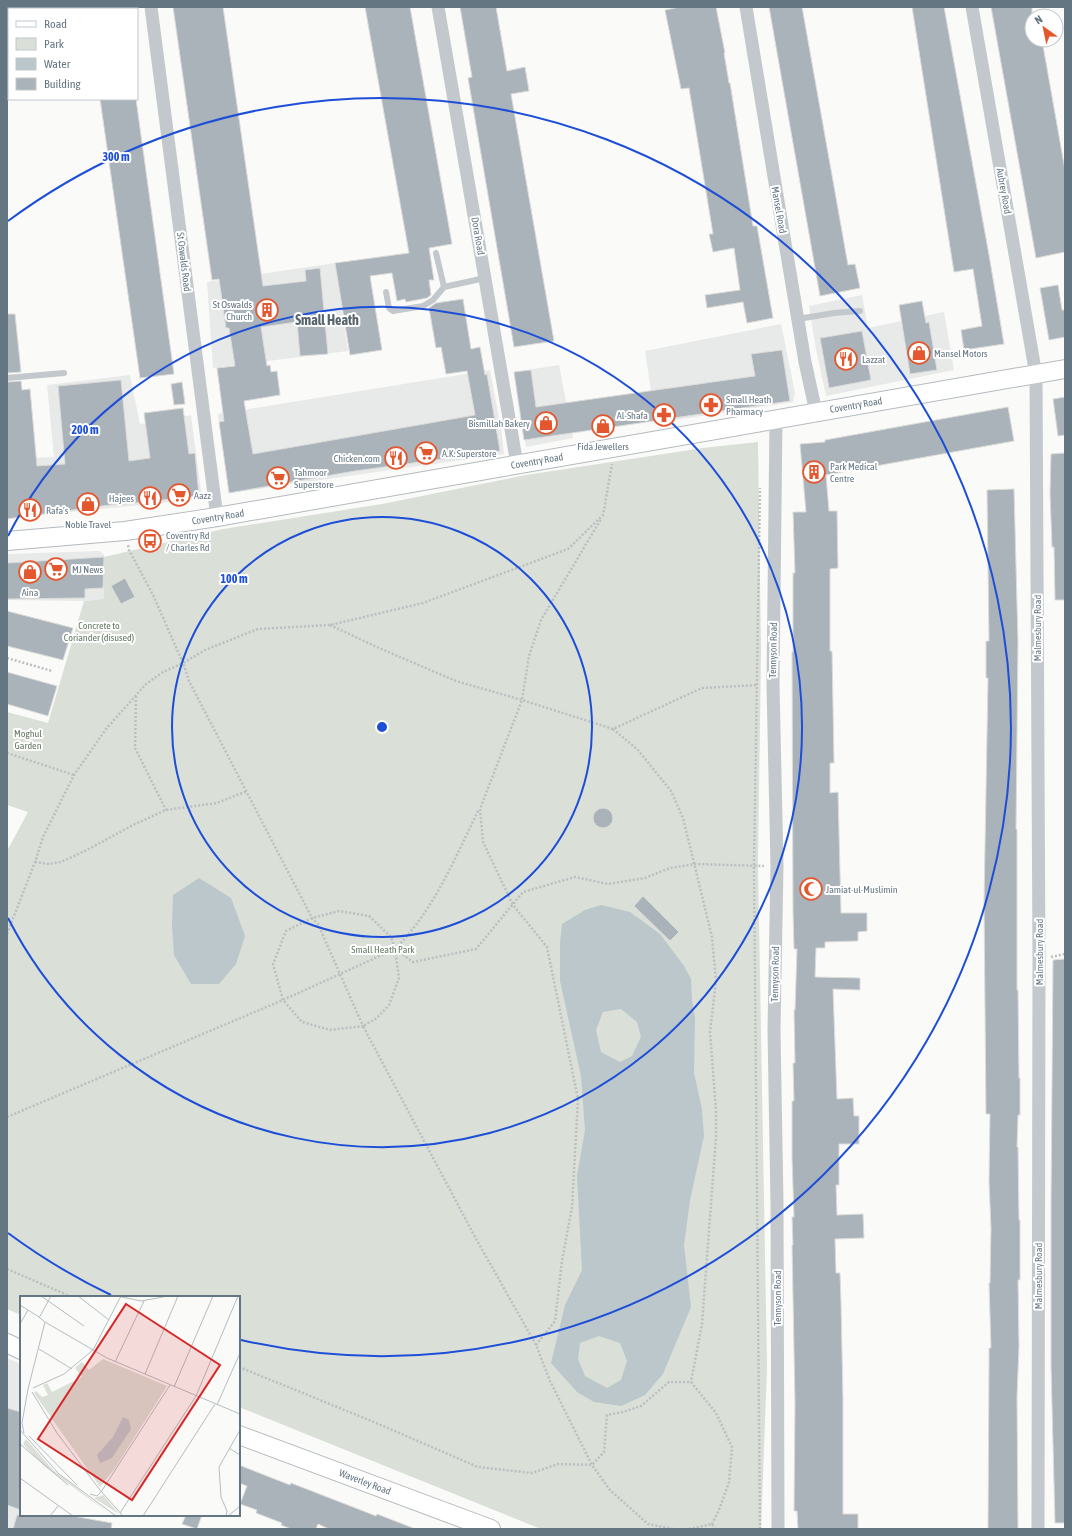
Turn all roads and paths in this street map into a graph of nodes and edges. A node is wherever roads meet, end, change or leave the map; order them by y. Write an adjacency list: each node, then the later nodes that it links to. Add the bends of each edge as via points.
1 (151, 7): 21 (street, St Oswalds Road)
2 (438, 7): 6 (street, Dora Road)
3 (746, 7): 10 (street, Mansel Road)
4 (972, 7): 13 (street, Aubrey Road)
5 (436, 253): 7 (lane)
6 (485, 278): 7 (lane); 18 (street, Dora Road)
7 (444, 287): 8 (lane, via 433,300 423,306 393,310 389,308)
8 (386, 292)
9 (860, 311): 10 (lane)
10 (798, 320): 15 (street, Mansel Road)
11 (1065, 369): 13 (street, Coventry Road)
12 (64, 373): 14 (lane)
13 (1036, 375): 15 (street, Coventry Road); 66 (street, Malmesbury Road)
14 (7, 378)
15 (816, 412): 16 (street, Coventry Road)
16 (776, 419): 17 (street, Coventry Road); 28 (street, Tennyson Road)
17 (618, 446): 18 (street, Coventry Road); 20 (path, via 612,462)
18 (517, 464): 21 (street, Coventry Road)
19 (760, 486): 29 (path)
20 (603, 515): 24 (path, via 568,549 423,603); 31 (path, via 541,620 529,656)
21 (217, 517): 22 (street, Coventry Road)
22 (125, 530): 23 (street, Coventry Road); 26 (path, via 129,550 153,595)
23 (7, 541)
24 (330, 625): 26 (path, via 258,628 205,650); 31 (path, via 456,681)
25 (7, 658): 27 (path)
26 (183, 663): 30 (path, via 163,672 146,684); 35 (path, via 189,681)
27 (52, 671)
28 (773, 684): 29 (path); 41 (street, Tennyson Road)
29 (756, 685): 32 (path, via 702,688); 40 (path)
30 (136, 696): 34 (path, via 106,729); 37 (path, via 135,748)
31 (522, 700): 32 (path); 36 (path)
32 (614, 729): 39 (path, via 638,750 671,791 684,818)
33 (7, 753): 34 (path)
34 (74, 775): 38 (path, via 43,838)
35 (247, 791): 37 (path, via 217,803); 43 (path)
36 (480, 809): 42 (path, via 483,842); 45 (path, via 431,904)
37 (166, 810): 38 (path, via 61,862)
38 (35, 862): 44 (path)
39 (695, 864): 40 (path); 42 (path, via 670,868 645,878 608,884 575,877 522,892); 56 (path, via 712,937 716,974 710,1032 716,1137 702,1324)
40 (754, 866): 41 (path); 64 (path)
41 (777, 866): 65 (street, Tennyson Road, via 774,1030)
42 (513, 905): 45 (path, via 476,949 414,962); 53 (path, via 547,947 578,1099 572,1207 555,1322)
43 (312, 918): 45 (path, via 338,911 369,916 391,937); 46 (path, via 318,924); 47 (path, via 286,931 273,964)
44 (7, 934)
45 (395, 949): 46 (path); 48 (path, via 399,978 389,1006 377,1018)
46 (340, 974): 47 (path); 48 (path)
47 (283, 1000): 48 (path, via 302,1022 330,1030); 49 (path)
48 (363, 1026): 53 (path)
49 (7, 1117)
50 (7, 1269): 51 (path)
51 (70, 1296)
52 (7, 1343): 54 (street)
53 (536, 1345): 58 (path, via 550,1381)
54 (20, 1350)
55 (240, 1367): 58 (path, via 478,1467 532,1473 558,1464)
56 (691, 1382): 58 (path, via 669,1382 641,1406 607,1414 604,1452); 59 (path, via 716,1413 732,1447 729,1482)
57 (240, 1435): 60 (street, Waverley Road)
58 (592, 1465): 61 (path, via 610,1490 648,1524)
59 (712, 1524): 62 (path); 63 (path)
60 (491, 1529)
61 (673, 1529)
62 (688, 1529)
63 (715, 1529)
64 (760, 1529)
65 (778, 1529)
66 (1038, 1529)

